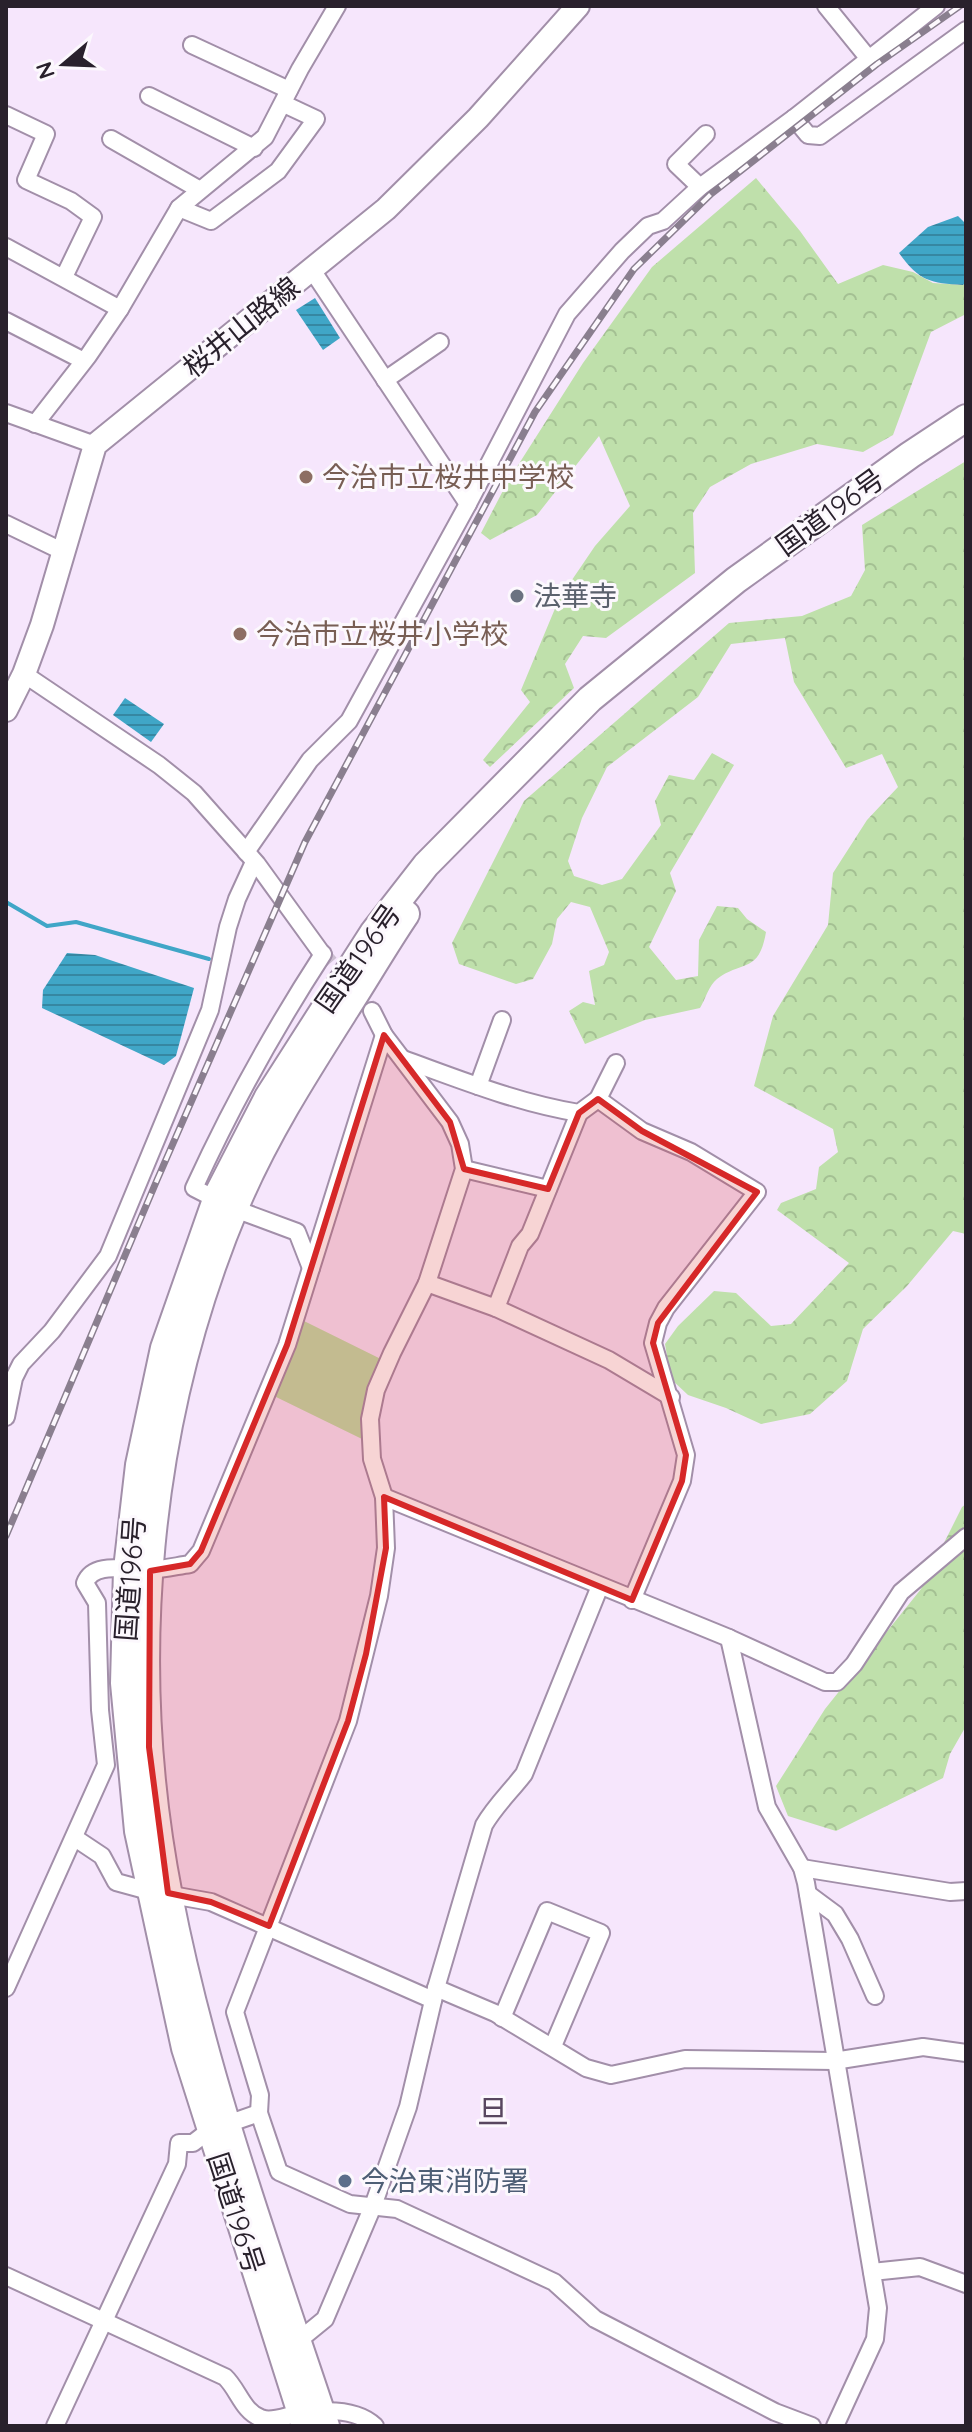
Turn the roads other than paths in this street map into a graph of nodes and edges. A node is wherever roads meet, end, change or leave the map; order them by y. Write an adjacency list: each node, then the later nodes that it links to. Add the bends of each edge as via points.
1 (337, 6): 9 (street)
2 (578, 6): 19 (main road, 桜井山路線, via 414,182)
3 (826, 6): 7 (street)
4 (936, 6): 7 (street)
5 (966, 30): 11 (street, via 820,136 808,135)
6 (192, 45): 9 (street)
7 (869, 59): 11 (street)
8 (149, 96): 14 (street)
9 (287, 97): 14 (street); 17 (street, via 316,119 278,171 211,221)
10 (6, 115): 20 (street, via 46,134 26,180 93,217)
11 (794, 118): 15 (street)
12 (706, 134): 15 (street, via 676,164)
13 (111, 139): 16 (street)
14 (254, 148): 16 (street)
15 (700, 187): 30 (street, via 663,221 648,226 567,314)
16 (200, 190): 17 (street)
17 (179, 208): 21 (street)
18 (6, 247): 20 (street)
19 (312, 270): 25 (street); 29 (main road, 桜井山路線)
20 (64, 277): 21 (street)
21 (120, 309): 24 (street)
22 (6, 321): 24 (street)
23 (440, 342): 25 (street)
24 (82, 360): 28 (street)
25 (385, 380): 30 (street)
26 (6, 413): 28 (street)
27 (966, 418): 46 (highway, 国道196号, via 724,589 590,699 486,805 403,918)
28 (35, 424): 29 (street)
29 (95, 445): 32 (main road)
30 (468, 504): 35 (street, via 349,721 310,760)
31 (6, 524): 32 (street)
32 (64, 552): 33 (main road)
33 (24, 674): 34 (main road); 35 (street, via 194,793)
34 (6, 710)
35 (250, 857): 46 (street, via 322,953 276,1027 194,1188); 51 (street, via 210,1010 108,1256 21,1364)
36 (372, 1011): 38 (street)
37 (502, 1020): 41 (street)
38 (384, 1035): 39 (street); 47 (street)
39 (401, 1058): 41 (street); 44 (street, via 450,1122)
40 (616, 1063): 42 (street)
41 (478, 1086): 43 (street)
42 (598, 1099): 43 (street); 50 (street, via 642,1131 691,1152 757,1192 658,1323 653,1343)
43 (579, 1113): 45 (street)
44 (464, 1169): 45 (street); 48 (street)
45 (548, 1189): 49 (street)
46 (225, 1204): 47 (street, via 297,1232); 54 (highway, 国道196号, via 185,1354 153,1524)
47 (312, 1270): 54 (street, via 273,1383 201,1551 190,1564)
48 (427, 1283): 49 (street); 52 (street, via 381,1377 370,1419 372,1459)
49 (496, 1308): 50 (street, via 609,1360)
50 (671, 1397): 56 (street, via 686,1455 682,1481)
51 (6, 1417)
52 (384, 1497): 55 (street); 63 (street, via 385,1560 348,1721)
53 (966, 1537): 57 (street, via 901,1592 837,1682 825,1682)
54 (138, 1570): 58 (street, via 95,1570 85,1583 97,1603 106,1765); 61 (highway, 国道196号)
55 (600, 1586): 56 (street); 65 (street, via 524,1774 484,1825)
56 (632, 1600): 57 (street)
57 (729, 1638): 59 (street, via 767,1807)
58 (75, 1838): 61 (street, via 102,1856 116,1882); 64 (street)
59 (802, 1868): 60 (street); 62 (street)
60 (966, 1891)
61 (158, 1892): 63 (street, via 211,1902); 72 (highway, 国道196号, via 184,1966)
62 (808, 1894): 66 (street, via 835,1914); 70 (street)
63 (269, 1926): 65 (street); 71 (street, via 235,2012 260,2095)
64 (6, 1988)
65 (435, 1994): 67 (street); 73 (street, via 408,2107)
66 (875, 1996)
67 (502, 2018): 68 (street); 68 (street, via 547,1911 601,1933)
68 (553, 2046): 70 (street, via 586,2068 611,2075 685,2059)
69 (966, 2053): 70 (street, via 923,2047)
70 (834, 2061): 74 (street)
71 (259, 2113): 72 (street); 73 (street, via 279,2172 350,2204)
72 (218, 2127): 77 (street, via 193,2143 179,2143 177,2164); 78 (highway, 国道196号); 79 (highway, 国道196号)
73 (373, 2206): 78 (street, via 325,2319); 82 (street, via 397,2209 554,2282 595,2319)
74 (872, 2272): 76 (street, via 920,2267); 83 (street, via 878,2308 875,2339)
75 (6, 2276): 77 (street)
76 (966, 2284)
77 (104, 2321): 79 (street, via 225,2377 241,2402 261,2418); 80 (street)
78 (298, 2341): 79 (highway, 国道196号)
79 (313, 2419): 81 (street, via 348,2412)
80 (55, 2426)
81 (375, 2426)
82 (812, 2426)
83 (835, 2426)

